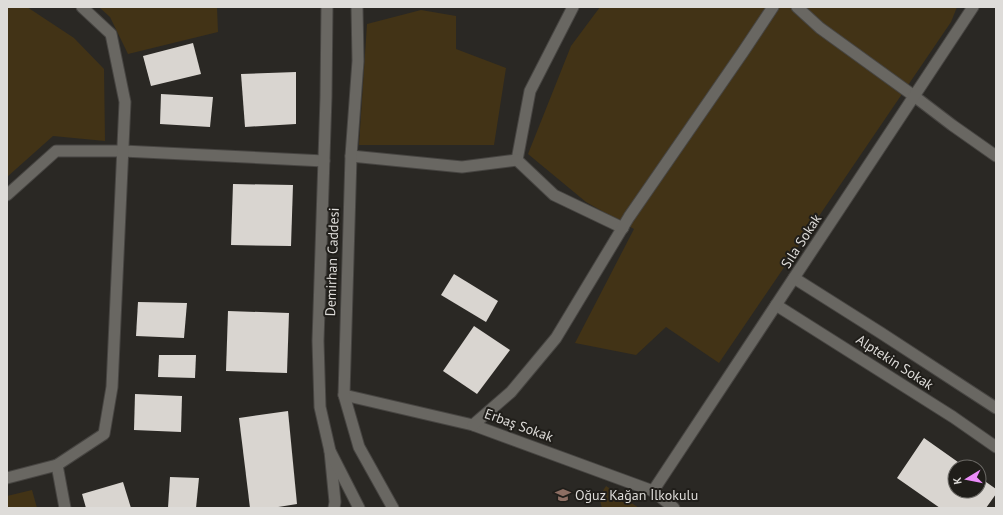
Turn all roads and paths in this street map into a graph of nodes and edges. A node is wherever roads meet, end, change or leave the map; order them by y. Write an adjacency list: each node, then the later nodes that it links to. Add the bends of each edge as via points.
1 (82, 7): 9 (street, via 112,34 125,102)
2 (327, 7): 13 (street, Demirhan Caddesi)
3 (357, 7): 10 (street, Demirhan Caddesi, via 358,61)
4 (573, 7): 12 (street, via 530,91)
5 (773, 7): 15 (street)
6 (797, 7): 8 (street, via 820,28)
7 (973, 7): 8 (street, Sıla Sokak)
8 (914, 96): 11 (street); 16 (street, Sıla Sokak)
9 (123, 151): 13 (street); 14 (street, via 56,151); 23 (street, via 112,387 104,434)
10 (351, 156): 12 (street, via 462,167); 18 (street, Demirhan Caddesi)
11 (996, 156)
12 (517, 160): 15 (street, via 554,195)
13 (324, 161): 22 (street, Demirhan Caddesi, via 318,341 320,407)
14 (7, 195)
15 (623, 228): 20 (street, via 556,338 511,392)
16 (794, 278): 17 (street, Sıla Sokak); 19 (street)
17 (776, 305): 21 (street, Alptekin Sokak); 25 (street, Sıla Sokak)
18 (344, 395): 20 (street, Erbaş Sokak); 29 (street, Demirhan Caddesi, via 359,447)
19 (996, 408)
20 (473, 425): 25 (street, Erbaş Sokak)
21 (996, 447)
22 (330, 451): 27 (street); 28 (street, Demirhan Caddesi)
23 (57, 465): 24 (street); 26 (street)
24 (7, 478)
25 (653, 491): 30 (street, Erbaş Sokak)
26 (65, 508)
27 (334, 508)
28 (359, 508)
29 (393, 508)
30 (674, 508)

